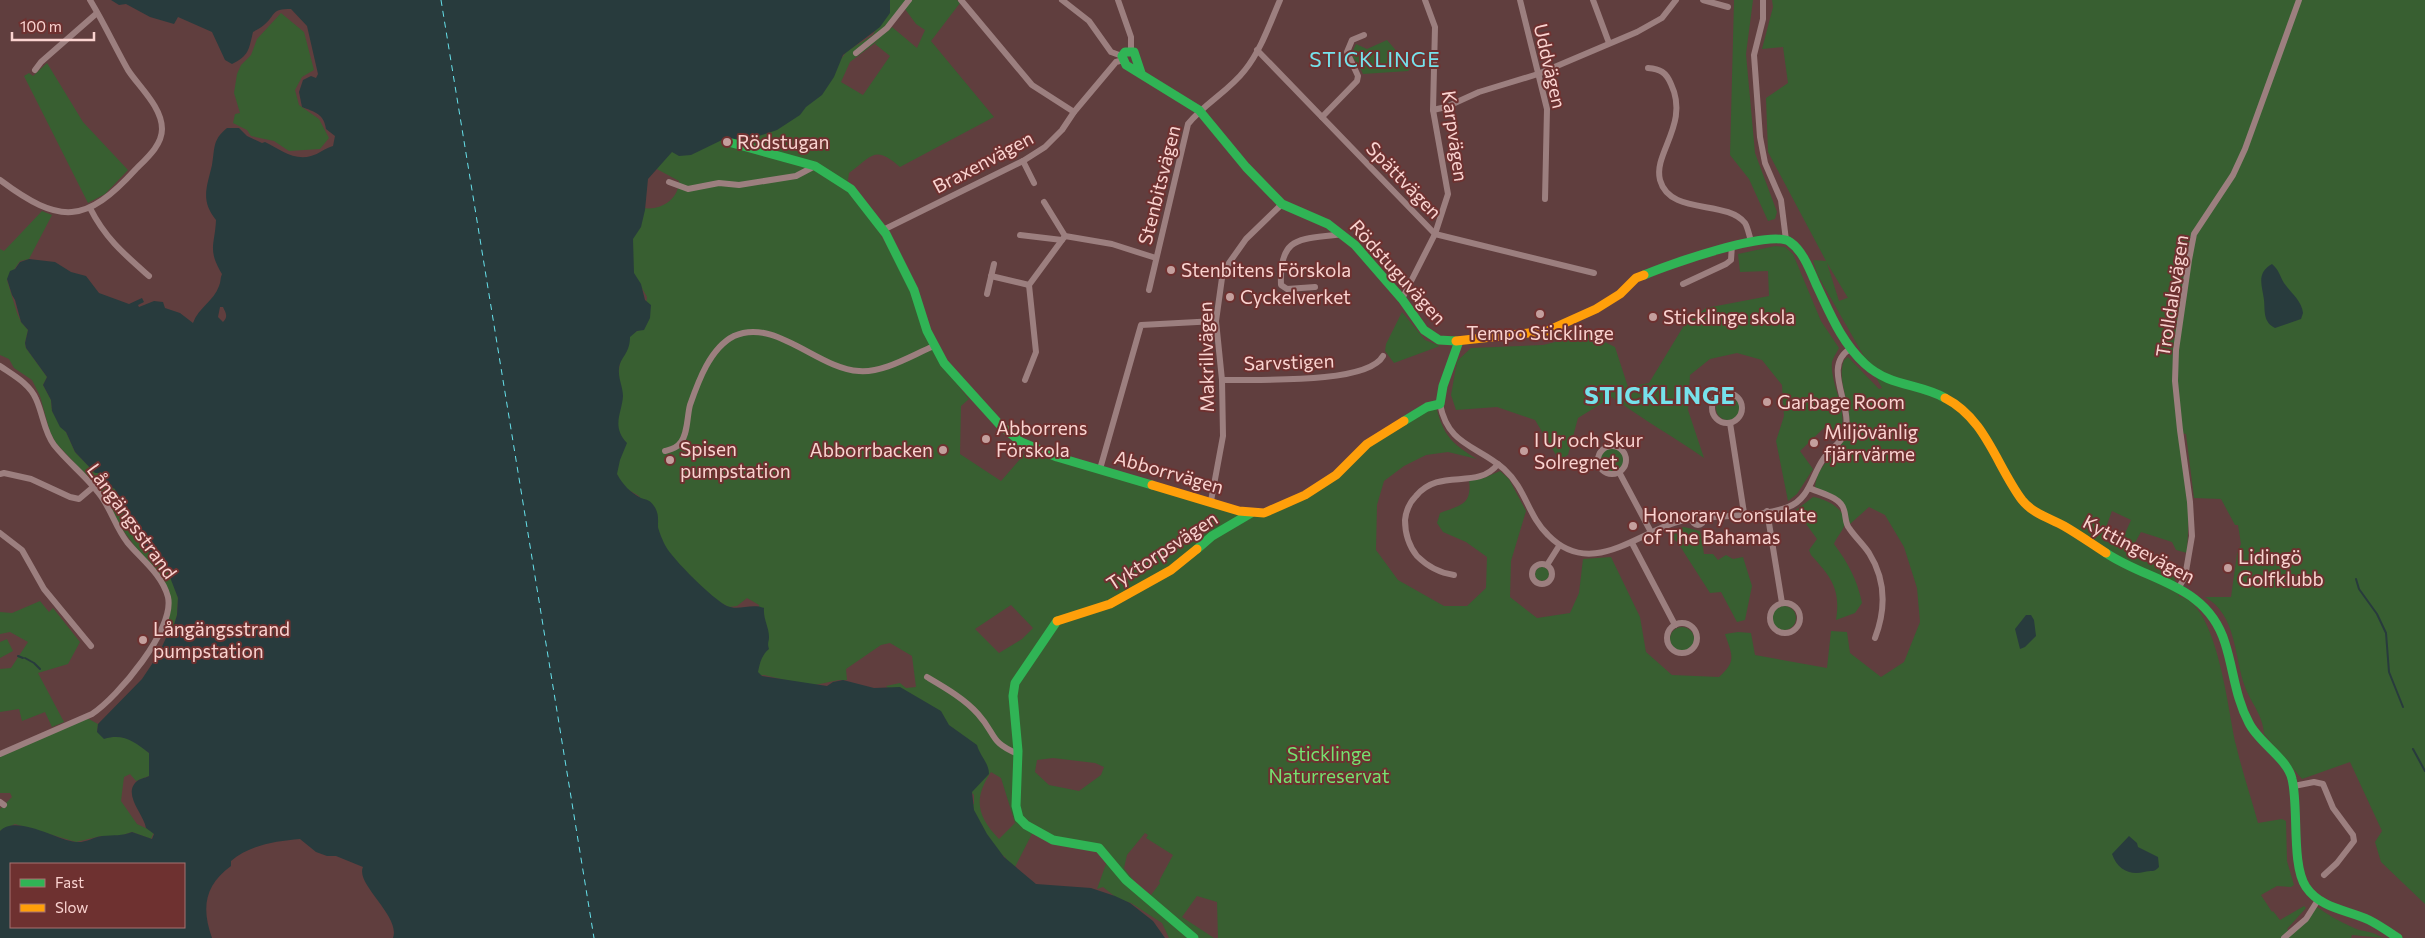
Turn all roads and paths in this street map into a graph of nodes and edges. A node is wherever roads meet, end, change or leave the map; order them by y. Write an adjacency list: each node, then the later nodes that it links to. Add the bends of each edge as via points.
1 (90, 0): 15 (street)
2 (909, 0): 20 (street, via 887,28)
3 (962, 0): 28 (street, via 1032,85)
4 (1062, 0): 21 (street, Rödstuguvägen, via 1088,21 1111,52)
5 (1118, 0): 18 (street, via 1131,37)
6 (1280, 0): 19 (street, Stenbitsvägen)
7 (1426, 0): 27 (street, Karpvägen, via 1435,27)
8 (1520, 0): 25 (street, Uddvägen)
9 (1593, 0): 17 (street)
10 (1676, 0): 17 (street, via 1652,25)
11 (1703, 0): 14 (street)
12 (1763, 0): 45 (street, via 1763,18 1754,55 1760,137 1765,162 1781,200)
13 (2299, 0): 87 (street, Trolldalsvägen, via 2245,149 2233,175 2194,234 2192,243 2176,357 2176,390 2192,536 2185,577)
14 (1728, 7)
15 (97, 12): 23 (street); 39 (street, via 129,71 158,112 162,127 161,138 154,150 115,192)
16 (1364, 35): 29 (street, via 1352,40 1347,52 1358,76 1357,81)
17 (1609, 43): 25 (street)
18 (1131, 50): 21 (street, via 1125,52); 24 (street, via 1137,57)
19 (1257, 50): 26 (street, Stenbitsvägen, via 1245,71); 29 (street, Spättvägen)
20 (856, 52)
21 (1123, 58): 24 (street, Rödstuguvägen, via 1126,65); 28 (street, Braxenvägen)
22 (1648, 68): 46 (street, via 1664,73 1675,96 1675,123 1660,168 1662,186 1674,199 1739,218 1748,229)
23 (35, 70)
24 (1141, 73): 26 (street, Rödstuguvägen)
25 (1538, 74): 27 (street); 36 (street, Uddvägen, via 1547,109)
26 (1199, 110): 38 (street, Rödstuguvägen); 48 (street, Stenbitsvägen, via 1188,124)
27 (1433, 110): 42 (street, Karpvägen, via 1448,194)
28 (1074, 112): 31 (street, Braxenvägen, via 1045,147)
29 (1322, 117): 42 (street, Spättvägen)
30 (732, 144): 32 (street, Abborrvägen)
31 (1023, 161): 35 (street); 40 (street, Braxenvägen)
32 (816, 166): 34 (street, via 796,176 739,185 719,183 688,190); 40 (street, Abborrvägen, via 851,189)
33 (0, 180): 39 (street, via 50,210 77,212)
34 (669, 182)
35 (1034, 183)
36 (1545, 199)
37 (1044, 202): 44 (street)
38 (1282, 204): 41 (street, Rödstuguvägen); 59 (street, Makrillvägen, via 1246,239 1229,263 1222,278)
39 (90, 208): 51 (street, via 113,244)
40 (883, 230): 61 (street, Abborrvägen, via 914,290)
41 (1343, 234): 55 (street, via 1294,242 1286,250 1281,285 1288,289); 58 (street, Rödstuguvägen, via 1363,252)
42 (1435, 234): 50 (street, Spättvägen); 58 (street, Karpvägen)
43 (1020, 235): 44 (street)
44 (1064, 238): 48 (street, via 1112,244); 54 (street)
45 (1786, 240): 46 (street, Rödstuguvägen); 62 (street, Kyttingevägen, via 1801,252)
46 (1751, 241): 47 (street, Rödstuguvägen)
47 (1732, 245): 53 (street, via 1731,260); 60 (street, Rödstuguvägen, via 1636,278 1614,298 1564,325 1533,334)
48 (1156, 258): 56 (street, Stenbitsvägen)
49 (994, 264): 52 (street)
50 (1594, 273)
51 (149, 276)
52 (991, 276): 54 (street); 57 (street)
53 (1683, 284)
54 (1029, 285): 65 (street, via 1036,352)
55 (1315, 287)
56 (1149, 290)
57 (988, 294)
58 (1402, 299): 60 (street, Rödstuguvägen, via 1432,336 1448,342)
59 (1216, 321): 66 (street, Makrillvägen); 72 (street, via 1141,325)
60 (1459, 341): 67 (street)
61 (934, 346): 69 (street, via 874,370 859,371 844,368 768,334 746,332 733,337 716,351 703,374 690,406 683,441); 72 (street, Abborrvägen, via 960,382 1000,425 1021,442 1057,457)
62 (1850, 349): 76 (street, via 1839,361 1838,372 1847,419 1844,435 1824,457); 87 (street, Kyttingevägen, via 1878,376 1938,394 1959,405 1984,435 2022,501 2040,515 2064,526 2116,560)
63 (1382, 356): 66 (street, Sarvstigen, via 1367,367 1341,376)
64 (0, 366): 75 (street, Långängsstrand, via 24,383 36,398 53,444)
65 (1025, 380)
66 (1222, 380): 77 (street, Makrillvägen, via 1223,436)
67 (1440, 404): 70 (street, via 1445,422 1454,436); 79 (street, Abborrvägen, via 1418,412 1367,444 1320,487 1270,511)
68 (1730, 423): 68 (street, via 1738,417 1742,405 1729,392 1716,398 1712,407 1714,415); 80 (street)
69 (665, 451)
70 (1498, 464): 84 (street, via 1517,482 1540,527); 86 (street, via 1479,477 1434,482 1419,492 1409,506 1406,528 1417,555 1433,568)
71 (0, 466): 74 (street)
72 (1100, 469): 77 (street, Abborrvägen)
73 (1619, 472): 73 (street, via 1627,461 1624,452 1614,446 1605,448 1598,455 1598,465 1610,474); 81 (street)
74 (2, 474): 75 (street, via 31,479 70,497 79,498)
75 (92, 488): 93 (street, Långängsstrand, via 102,498 128,543 160,580 168,598 168,614 163,628 128,681 101,708)
76 (1809, 488): 78 (street, via 1789,507); 90 (street, via 1840,502 1848,527 1877,567 1884,596)
77 (1211, 501): 79 (street, Abborrvägen)
78 (1766, 511): 80 (street); 88 (street)
79 (1251, 513): 94 (street, Tyktorpsvägen, via 1212,536 1170,570 1118,600 1097,609 1065,616 1053,625 1015,683 1013,696)
80 (1744, 514): 81 (street, via 1705,518 1699,512 1692,519)
81 (1651, 532): 83 (street)
82 (0, 533): 91 (street, via 22,550 44,589)
83 (1632, 543): 84 (street, via 1592,553); 89 (street)
84 (1559, 546): 85 (street)
85 (1547, 565)
86 (1454, 575)
87 (2179, 587): 95 (street, Kyttingevägen, via 2197,600 2218,626 2244,714 2260,739 2288,767)
88 (1782, 603): 88 (street, via 1773,608 1770,622 1774,630 1788,633 1796,628 1800,616 1795,607)
89 (1675, 625): 89 (street, via 1669,632 1670,646 1678,652 1691,650 1696,642 1695,631 1686,624)
90 (1875, 638)
91 (91, 646)
92 (927, 677): 94 (street, via 973,710 1001,747)
93 (0, 754)
94 (1018, 754): 98 (street, Tyktorpsvägen, via 1016,806 1019,818 1053,840 1099,848 1126,880)
95 (2294, 786): 96 (street, via 2314,782 2323,784 2333,808 2353,835 2354,841); 97 (street, Kyttingevägen, via 2300,870 2306,887)
96 (2324, 875)
97 (2318, 900): 99 (street, via 2306,919); 100 (street, Kyttingevägen, via 2369,920)
98 (1194, 938)
99 (2284, 938)
100 (2398, 938)

